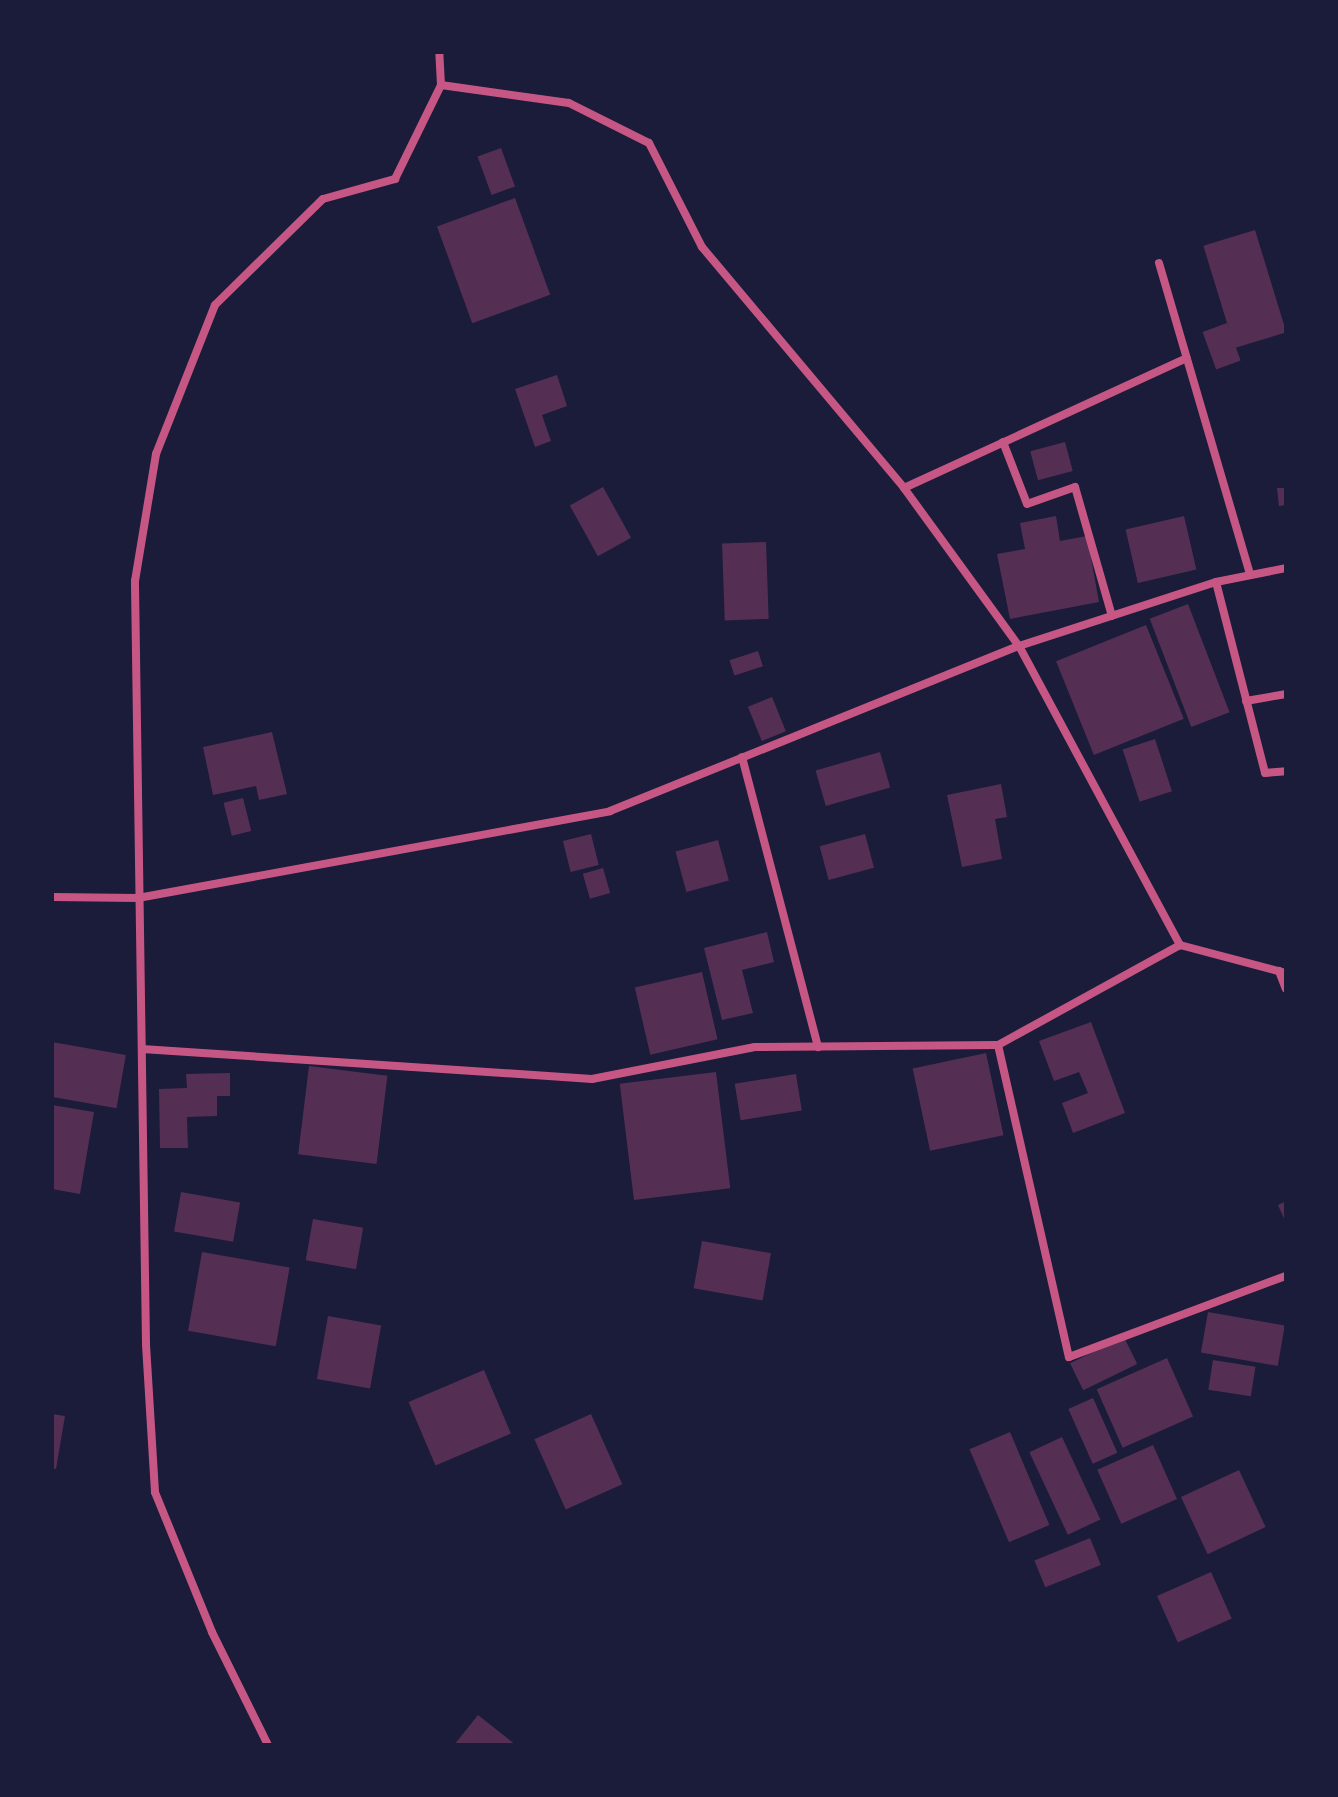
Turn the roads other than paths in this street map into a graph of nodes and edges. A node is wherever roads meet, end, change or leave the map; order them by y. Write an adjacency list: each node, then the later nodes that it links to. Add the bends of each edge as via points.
1 (439, 52): 2 (street)
2 (441, 85): 6 (street, via 569,103 649,143 702,247); 17 (street, via 395,179 323,199 215,305 156,454 135,581)
3 (1159, 263): 4 (street)
4 (1187, 358): 5 (street); 8 (street)
5 (1003, 442): 6 (street); 10 (street, via 1027,504 1075,487)
6 (904, 488): 11 (street)
7 (1286, 568): 8 (street)
8 (1250, 575): 9 (street)
9 (1216, 582): 10 (street); 13 (street)
10 (1112, 616): 11 (street)
11 (1019, 646): 14 (street); 18 (street)
12 (1286, 694): 13 (street)
13 (1246, 701): 15 (street, via 1265,773)
14 (742, 757): 17 (street, via 610,811); 22 (street)
15 (1286, 771)
16 (52, 897): 17 (street)
17 (138, 898): 23 (street)
18 (1180, 945): 19 (street); 21 (street)
19 (1282, 972): 20 (street)
20 (1286, 989)
21 (998, 1045): 22 (street); 24 (street, via 1069,1357)
22 (818, 1047): 23 (street, via 755,1047 592,1079)
23 (142, 1049): 25 (street, via 146,1344 155,1492 212,1632)
24 (1286, 1276)
25 (268, 1745)

